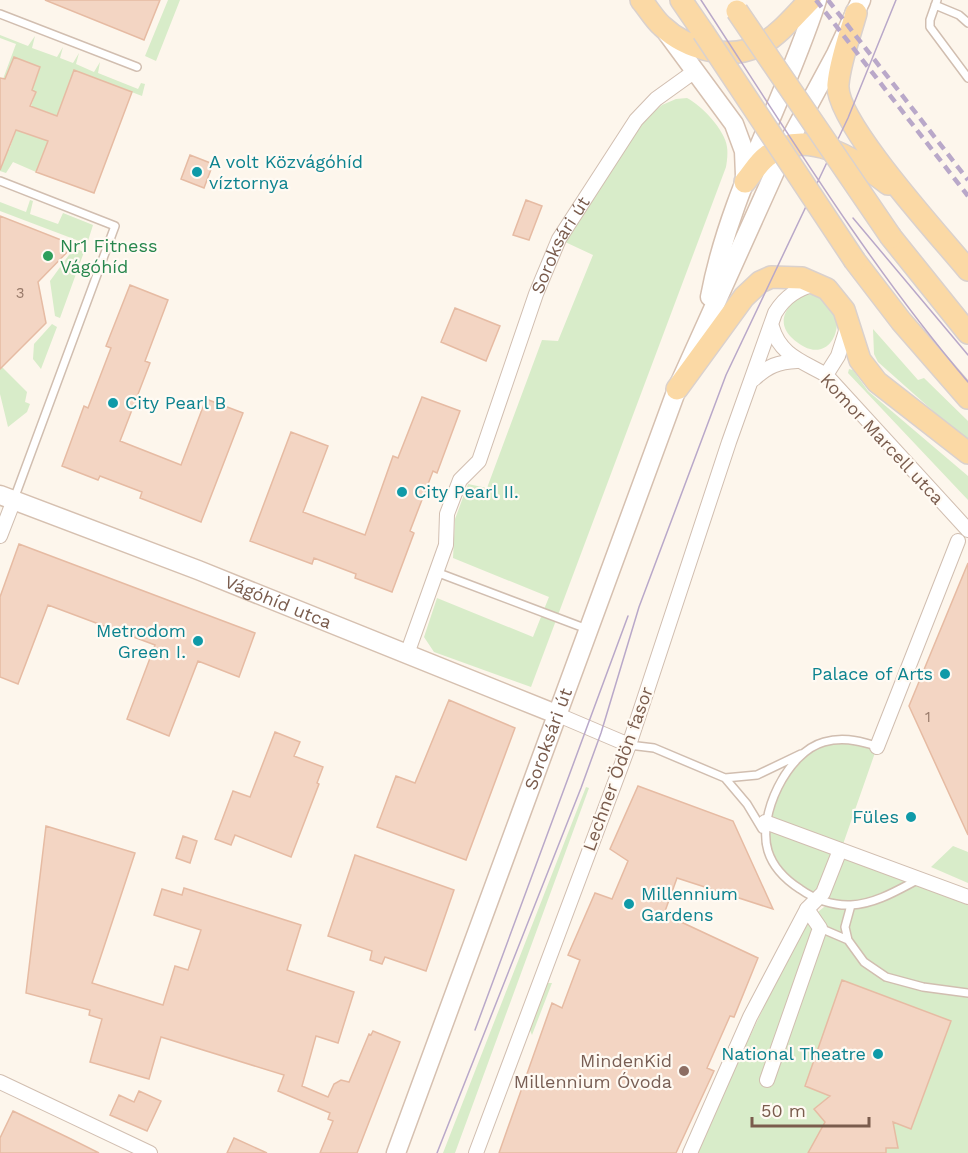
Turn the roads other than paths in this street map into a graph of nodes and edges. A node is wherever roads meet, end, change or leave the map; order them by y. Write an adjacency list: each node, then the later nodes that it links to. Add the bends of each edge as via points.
1 (641, 0): 10 (main road)
2 (681, 0): 28 (main road, bridge, via 855,261)
3 (810, 0): 10 (main road, via 775,35 747,51 694,46)
4 (817, 0): 16 (main road, Soroksári út)
5 (936, 2): 9 (lane); 13 (lane, via 930,27)
6 (733, 5): 23 (main road, bridge, via 891,237)
7 (859, 6): 14 (main road, Soroksári út); 17 (main road, via 837,85 844,110 867,146)
8 (0, 14): 11 (lane)
9 (968, 23)
10 (662, 26): 12 (main road)
11 (137, 67)
12 (688, 76): 16 (main road, via 734,124 744,152); 34 (street, Soroksári út, via 656,99 636,120 559,239 479,461 460,480 447,514 446,545)
13 (968, 78)
14 (786, 147): 16 (main road, via 766,157); 17 (main road, via 814,145 844,153); 21 (main road, Soroksári út)
15 (0, 181): 30 (lane, via 115,226)
16 (745, 182): 21 (main road, Soroksári út, via 716,261)
17 (915, 205): 18 (main road)
18 (968, 270)
19 (816, 283): 20 (main road, via 834,297); 22 (street, Lechner Ödön fasor, via 783,300); 27 (main road, via 784,277 760,282 744,297)
20 (849, 322): 25 (street, via 838,356); 29 (main road, via 860,360 877,382)
21 (704, 326): 27 (main road, Soroksári út)
22 (772, 327): 24 (street, Komor Marcell utca, via 779,345); 26 (street, Lechner Ödön fasor)
23 (968, 333)
24 (797, 361): 25 (street, Komor Marcell utca); 26 (street, via 766,368)
25 (826, 375): 31 (street, Komor Marcell utca)
26 (751, 382): 38 (street, Lechner Ödön fasor)
27 (677, 389): 35 (main road, Soroksári út)
28 (968, 398)
29 (968, 453)
30 (7, 498): 32 (street); 36 (main road, Vágóhíd utca)
31 (968, 530)
32 (0, 536)
33 (958, 541): 39 (street)
34 (436, 572): 35 (lane); 36 (street, Soroksári út)
35 (588, 629): 37 (main road, Soroksári út)
36 (407, 654): 37 (main road, Vágóhíd utca)
37 (556, 714): 38 (street); 55 (main road, Soroksári út)
38 (629, 745): 41 (lane, via 654,748); 56 (street, Lechner Ödön fasor)
39 (875, 746): 40 (lane, via 835,739)
40 (806, 752): 41 (lane, via 756,775); 42 (lane, via 782,781)
41 (725, 778): 42 (lane)
42 (765, 828): 43 (street); 46 (lane, via 768,852 777,867 788,881)
43 (840, 850): 44 (street); 46 (street)
44 (920, 879): 45 (street); 47 (lane, via 886,897)
45 (968, 897)
46 (818, 900): 47 (lane); 48 (street)
47 (851, 905): 50 (lane, via 845,927)
48 (807, 909): 49 (street); 57 (street, via 750,1017)
49 (820, 928): 50 (lane); 52 (street)
50 (848, 940): 51 (lane, via 864,962 886,977)
51 (968, 993)
52 (767, 1080)
53 (0, 1082): 54 (street)
54 (150, 1153)
55 (396, 1153)
56 (476, 1153)
57 (690, 1153)

